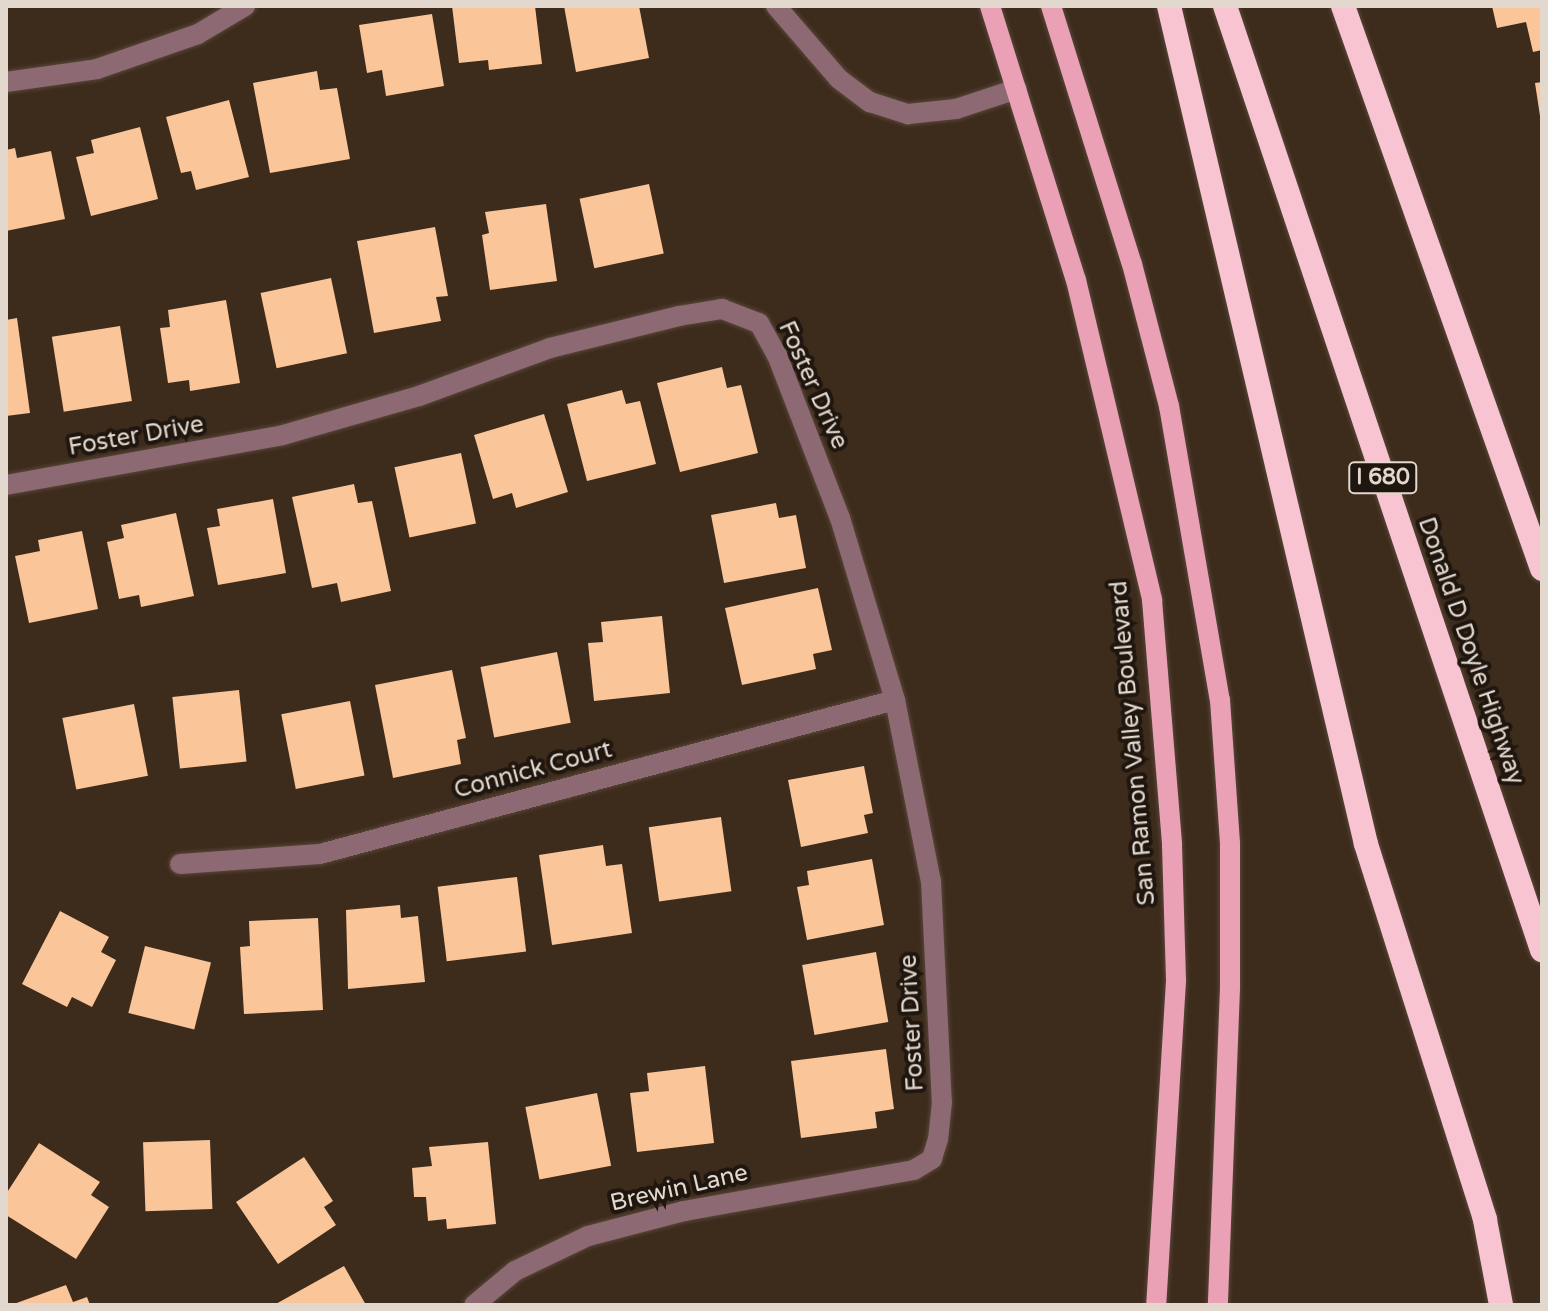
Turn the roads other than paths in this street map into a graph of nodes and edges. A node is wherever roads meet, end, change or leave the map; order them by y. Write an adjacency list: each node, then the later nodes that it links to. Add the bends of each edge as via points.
1 (245, 6): 8 (street, via 198,34 97,69)
2 (776, 6): 9 (street, via 839,79 870,102 908,114 956,109)
3 (990, 6): 9 (main road, San Ramon Valley Boulevard)
4 (1051, 6): 18 (main road, via 1132,264 1169,406 1220,700 1230,843 1230,988)
5 (1169, 6): 19 (highway, via 1362,829 1485,1220)
6 (1225, 6): 14 (highway, Donald D Doyle Highway / I 680)
7 (1343, 6): 11 (highway)
8 (6, 82)
9 (1017, 89): 17 (main road, San Ramon Valley Boulevard, via 1076,280 1152,600 1172,845 1176,981)
10 (6, 485): 12 (street, Foster Drive, via 283,435 419,396 550,348 722,309 759,323 777,355 840,518)
11 (1542, 569)
12 (895, 700): 13 (street, Connick Court, via 320,854); 15 (street, Foster Drive, via 931,881 942,1102 932,1159)
13 (180, 864)
14 (1542, 950)
15 (914, 1170): 16 (street, Brewin Lane, via 684,1211 588,1236 515,1271)
16 (474, 1305)
17 (1156, 1305)
18 (1218, 1305)
19 (1501, 1305)

